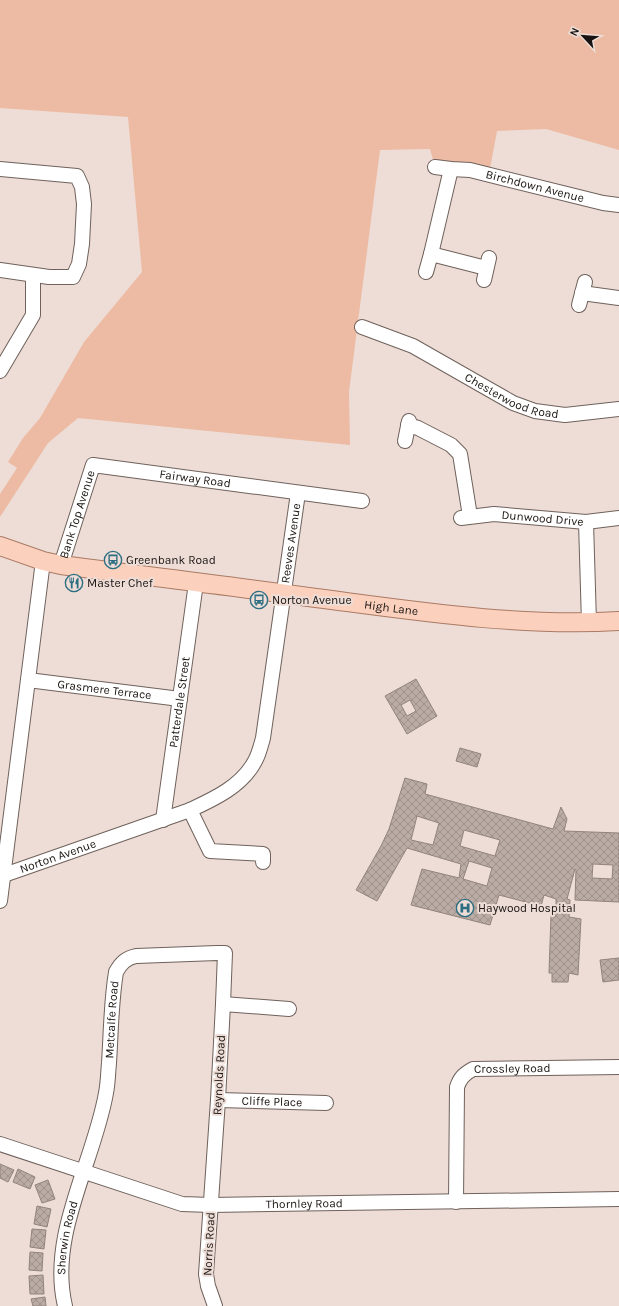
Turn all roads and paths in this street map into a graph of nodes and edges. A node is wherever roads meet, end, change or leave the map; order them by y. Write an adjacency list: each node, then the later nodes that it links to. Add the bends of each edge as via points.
1 (435, 167): 3 (street, Birchdown Avenue)
2 (0, 169): 9 (street, via 77,176 82,187 82,244 79,264 73,277)
3 (452, 169): 4 (street, Birchdown Avenue, via 470,170); 5 (street)
4 (619, 205)
5 (431, 254): 6 (street); 8 (street)
6 (486, 269)
7 (0, 270): 9 (street)
8 (426, 272)
9 (33, 274): 13 (street, via 33,315)
10 (582, 293): 11 (street)
11 (619, 298)
12 (362, 327): 14 (street, Chesterwood Road, via 416,341 513,403 534,411 565,415)
13 (0, 371)
14 (619, 409)
15 (405, 441): 20 (street, Dunwood Drive, via 409,423 450,445 460,454 465,517 494,514)
16 (93, 465): 17 (street, Fairway Road); 23 (street, Bank Top Avenue)
17 (298, 493): 18 (street, Fairway Road); 25 (street, Reeves Avenue)
18 (362, 501)
19 (619, 518): 20 (street)
20 (586, 522): 27 (street, Dunwood Drive)
21 (0, 546): 22 (main road, High Lane)
22 (44, 561): 23 (main road, High Lane); 28 (street)
23 (61, 565): 24 (main road, High Lane)
24 (196, 583): 25 (main road, High Lane); 29 (street, Patterdale Street)
25 (284, 593): 27 (main road, High Lane, via 503,620); 30 (street, Norton Avenue, via 263,738 255,761 242,779 213,799)
26 (619, 621): 27 (main road, High Lane)
27 (589, 623)
28 (28, 680): 29 (street, Grasmere Terrace); 33 (street)
29 (180, 699): 31 (street, Patterdale Street)
30 (190, 810): 31 (street, Norton Avenue); 32 (street, via 210,851 263,854)
31 (163, 820): 33 (street, Norton Avenue)
32 (263, 862)
33 (4, 875): 34 (street)
34 (0, 901)
35 (217, 953): 36 (street, Reynolds Road, via 225,953); 42 (street, Metcalfe Road, via 136,956 119,966 114,980 106,1092)
36 (224, 1004): 37 (street); 39 (street, Reynolds Road)
37 (289, 1009)
38 (619, 1067): 44 (street, Crossley Road, via 473,1069 465,1074 457,1087)
39 (218, 1100): 40 (street, Cliffe Place); 45 (street, Reynolds Road)
40 (326, 1103)
41 (0, 1144): 42 (street, Thornley Road)
42 (84, 1172): 45 (street, Thornley Road, via 182,1204); 46 (street, Sherwin Road, via 68,1218 62,1259 61,1292)
43 (619, 1199): 44 (street, Thornley Road)
44 (456, 1202): 45 (street, Thornley Road)
45 (211, 1205): 47 (street, Norris Road, via 206,1274)
46 (65, 1306)
47 (215, 1306)

